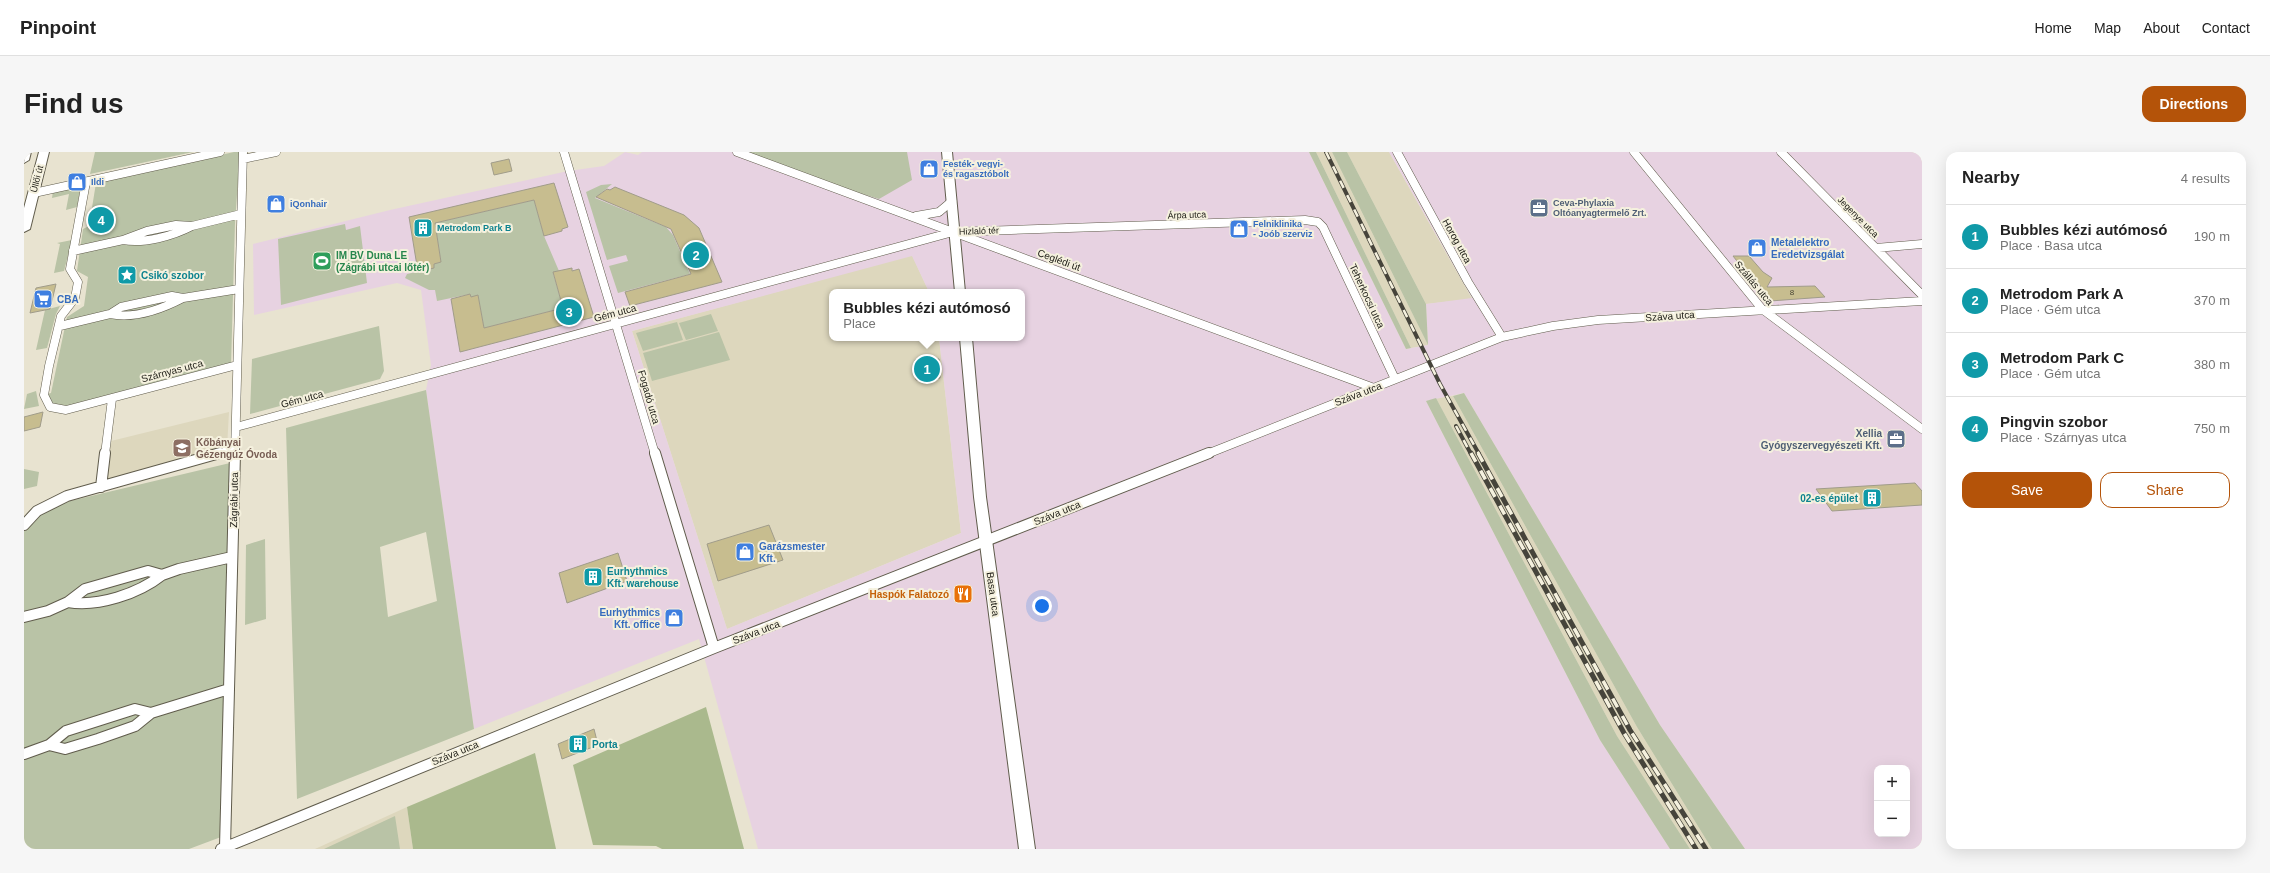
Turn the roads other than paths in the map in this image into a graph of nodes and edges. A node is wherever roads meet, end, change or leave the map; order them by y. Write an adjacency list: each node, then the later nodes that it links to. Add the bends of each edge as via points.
1 (26, 152): 12 (main road, Üllői út)
2 (44, 152): 14 (main road, Üllői út)
3 (220, 152): 13 (street)
4 (276, 152): 11 (street)
5 (564, 152): 30 (street, Fogadó utca)
6 (737, 152): 17 (street, Ceglédi út)
7 (947, 152): 15 (street, Hizlaló tér)
8 (1397, 152): 32 (street, Horog utca, via 1468,282)
9 (1634, 152): 29 (street, Szállás utca)
10 (1781, 152): 23 (street, Jegenye utca)
11 (243, 156): 16 (street, Zágrábi utca)
12 (24, 160)
13 (86, 182): 14 (street); 24 (street, Szárnyas utca)
14 (34, 193): 20 (main road, Üllői út)
15 (952, 201): 17 (street, via 939,212); 21 (street, Hizlaló tér)
16 (242, 214): 24 (street, via 192,226 169,226); 25 (street, Zágrábi utca)
17 (912, 216): 21 (street, Ceglédi út)
18 (1318, 222): 19 (street, Árpa utca, via 1305,220); 35 (street, Teherkocsi utca, via 1323,227)
19 (1056, 228): 21 (street, Hizlaló tér)
20 (24, 229)
21 (953, 232): 26 (street); 30 (street, Gém utca); 36 (street, Ceglédi út)
22 (1922, 244): 23 (street)
23 (1876, 248): 27 (street, Jegenye utca)
24 (73, 251): 31 (street, Szárnyas utca, via 70,270 78,282 75,298 61,316)
25 (239, 289): 31 (street, via 183,298 172,296 121,307 110,314); 34 (street, Zágrábi utca)
26 (960, 289)
27 (1922, 294)
28 (1922, 301): 29 (street, Száva utca)
29 (1762, 309): 32 (street, Száva utca, via 1579,322); 39 (street, Szállás utca)
30 (616, 323): 38 (street, Gém utca); 48 (street, Fogadó utca)
31 (60, 326): 37 (street, Szárnyas utca, via 44,395 50,406 66,410)
32 (1502, 337): 35 (street, Száva utca)
33 (966, 341): 43 (street, Basa utca)
34 (237, 365): 37 (street, Szárnyas utca); 38 (street, Zágrábi utca)
35 (1395, 379): 36 (street, Száva utca)
36 (1374, 388): 43 (street, Száva utca)
37 (112, 399): 41 (street)
38 (236, 427): 40 (street, Zágrábi utca)
39 (1922, 429)
40 (235, 449): 41 (street); 44 (street, Zágrábi utca)
41 (101, 487): 42 (street, via 50,502)
42 (24, 525)
43 (986, 541): 48 (street, Száva utca); 54 (street, Basa utca)
44 (232, 557): 45 (street); 49 (street, Zágrábi utca)
45 (162, 575): 46 (street, via 148,586 114,596 84,604 75,605); 46 (street, via 148,571 85,589)
46 (68, 602): 47 (street, via 48,611)
47 (24, 617)
48 (714, 648): 53 (street, Száva utca)
49 (229, 689): 50 (street); 53 (street, Zágrábi utca)
50 (151, 713): 51 (street, via 135,726 98,739 65,749); 51 (street, via 136,709 66,731)
51 (49, 745): 52 (street)
52 (24, 754)
53 (223, 848)
54 (1027, 849)

